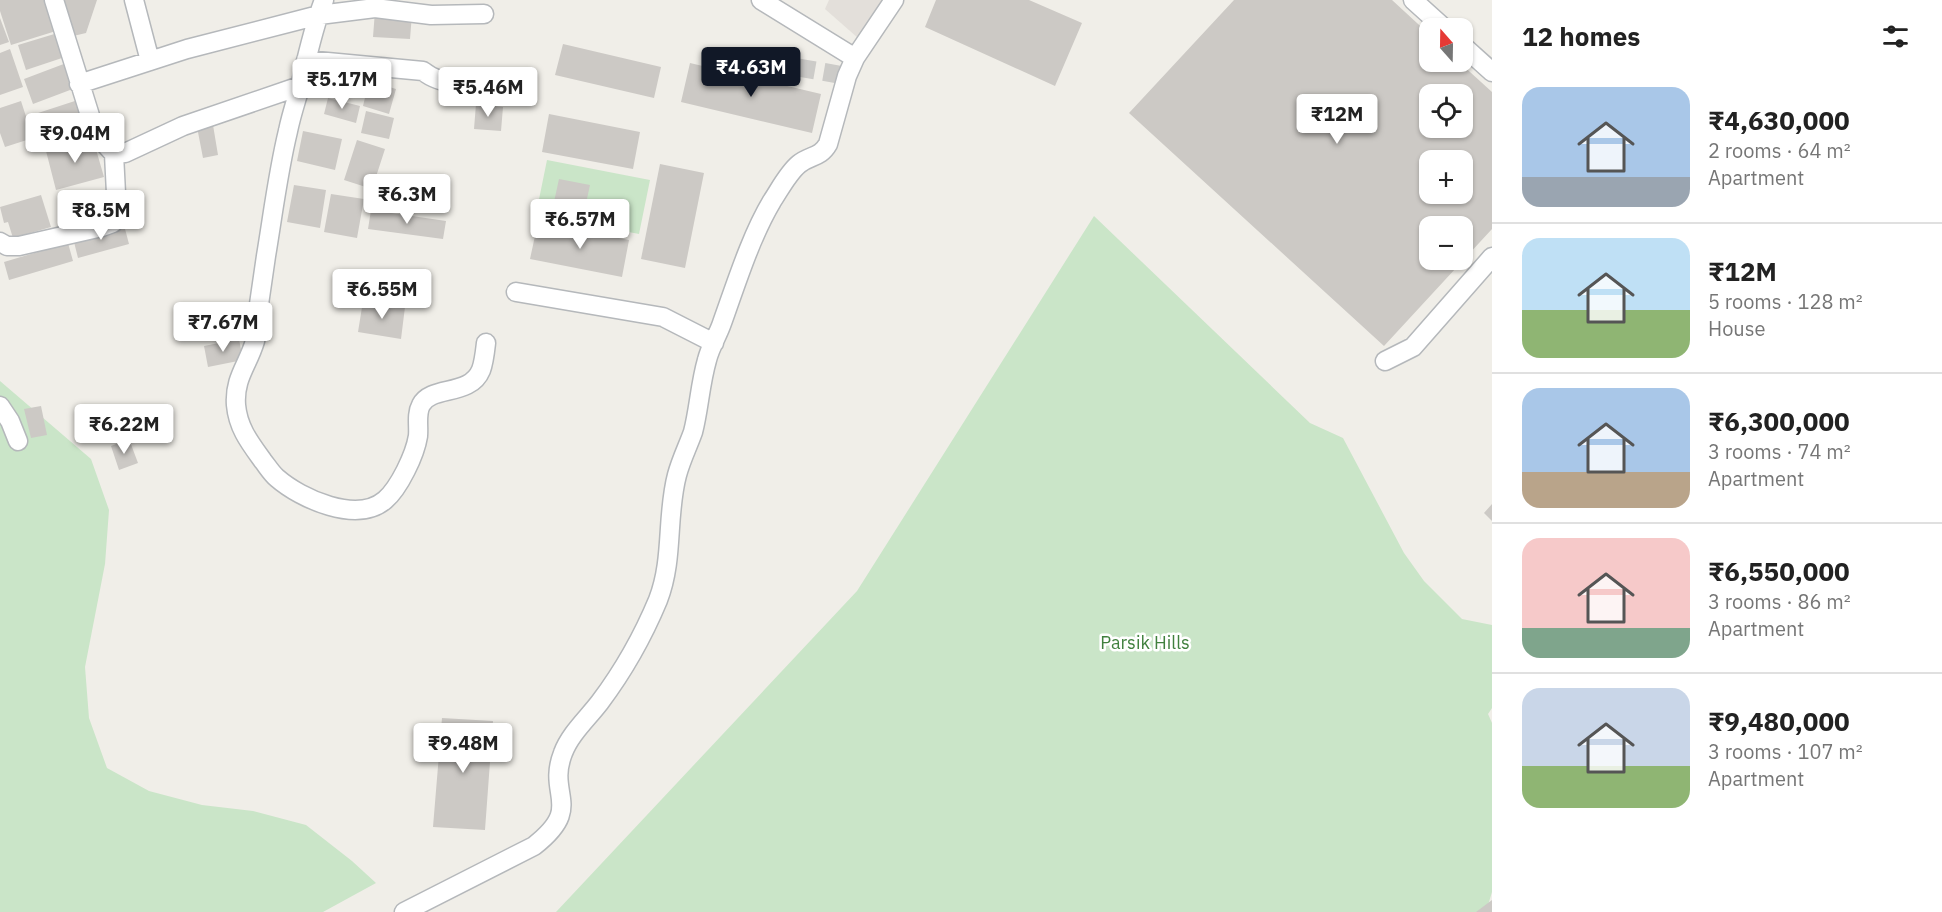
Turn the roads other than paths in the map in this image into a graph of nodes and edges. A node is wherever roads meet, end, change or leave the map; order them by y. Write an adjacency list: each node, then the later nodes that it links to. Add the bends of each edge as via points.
1 (54, 0): 14 (street)
2 (134, 0): 12 (street)
3 (761, 0): 10 (street)
4 (894, 0): 10 (street)
5 (1413, 0): 8 (street)
6 (322, 7): 7 (street, via 431,15); 11 (street); 12 (street)
7 (484, 14)
8 (1433, 18)
9 (1473, 55): 13 (street)
10 (855, 58): 22 (street, via 828,144 824,152 800,164 770,203)
11 (306, 60): 15 (street, via 423,71 432,78 458,84); 16 (street)
12 (150, 61): 14 (street)
13 (1492, 72)
14 (79, 84): 17 (street, via 92,122)
15 (526, 85)
16 (300, 86): 17 (street, via 183,126 126,153); 21 (street, via 276,195 255,340 236,389 236,406 246,438 277,478 306,496 326,506 370,508 388,498 407,468 417,438 421,405 434,395 468,385 477,377)
17 (114, 154): 18 (street, via 117,213 113,223 19,246)
18 (0, 242)
19 (1492, 257): 23 (street, via 1413,347)
20 (516, 292): 22 (street, via 663,317)
21 (486, 343)
22 (714, 343): 26 (street, via 693,432 672,496 669,562 659,597 640,641 563,753 558,770 563,805 559,820 549,835 534,846)
23 (1385, 362)
24 (0, 406): 25 (street)
25 (18, 441)
26 (404, 912)

